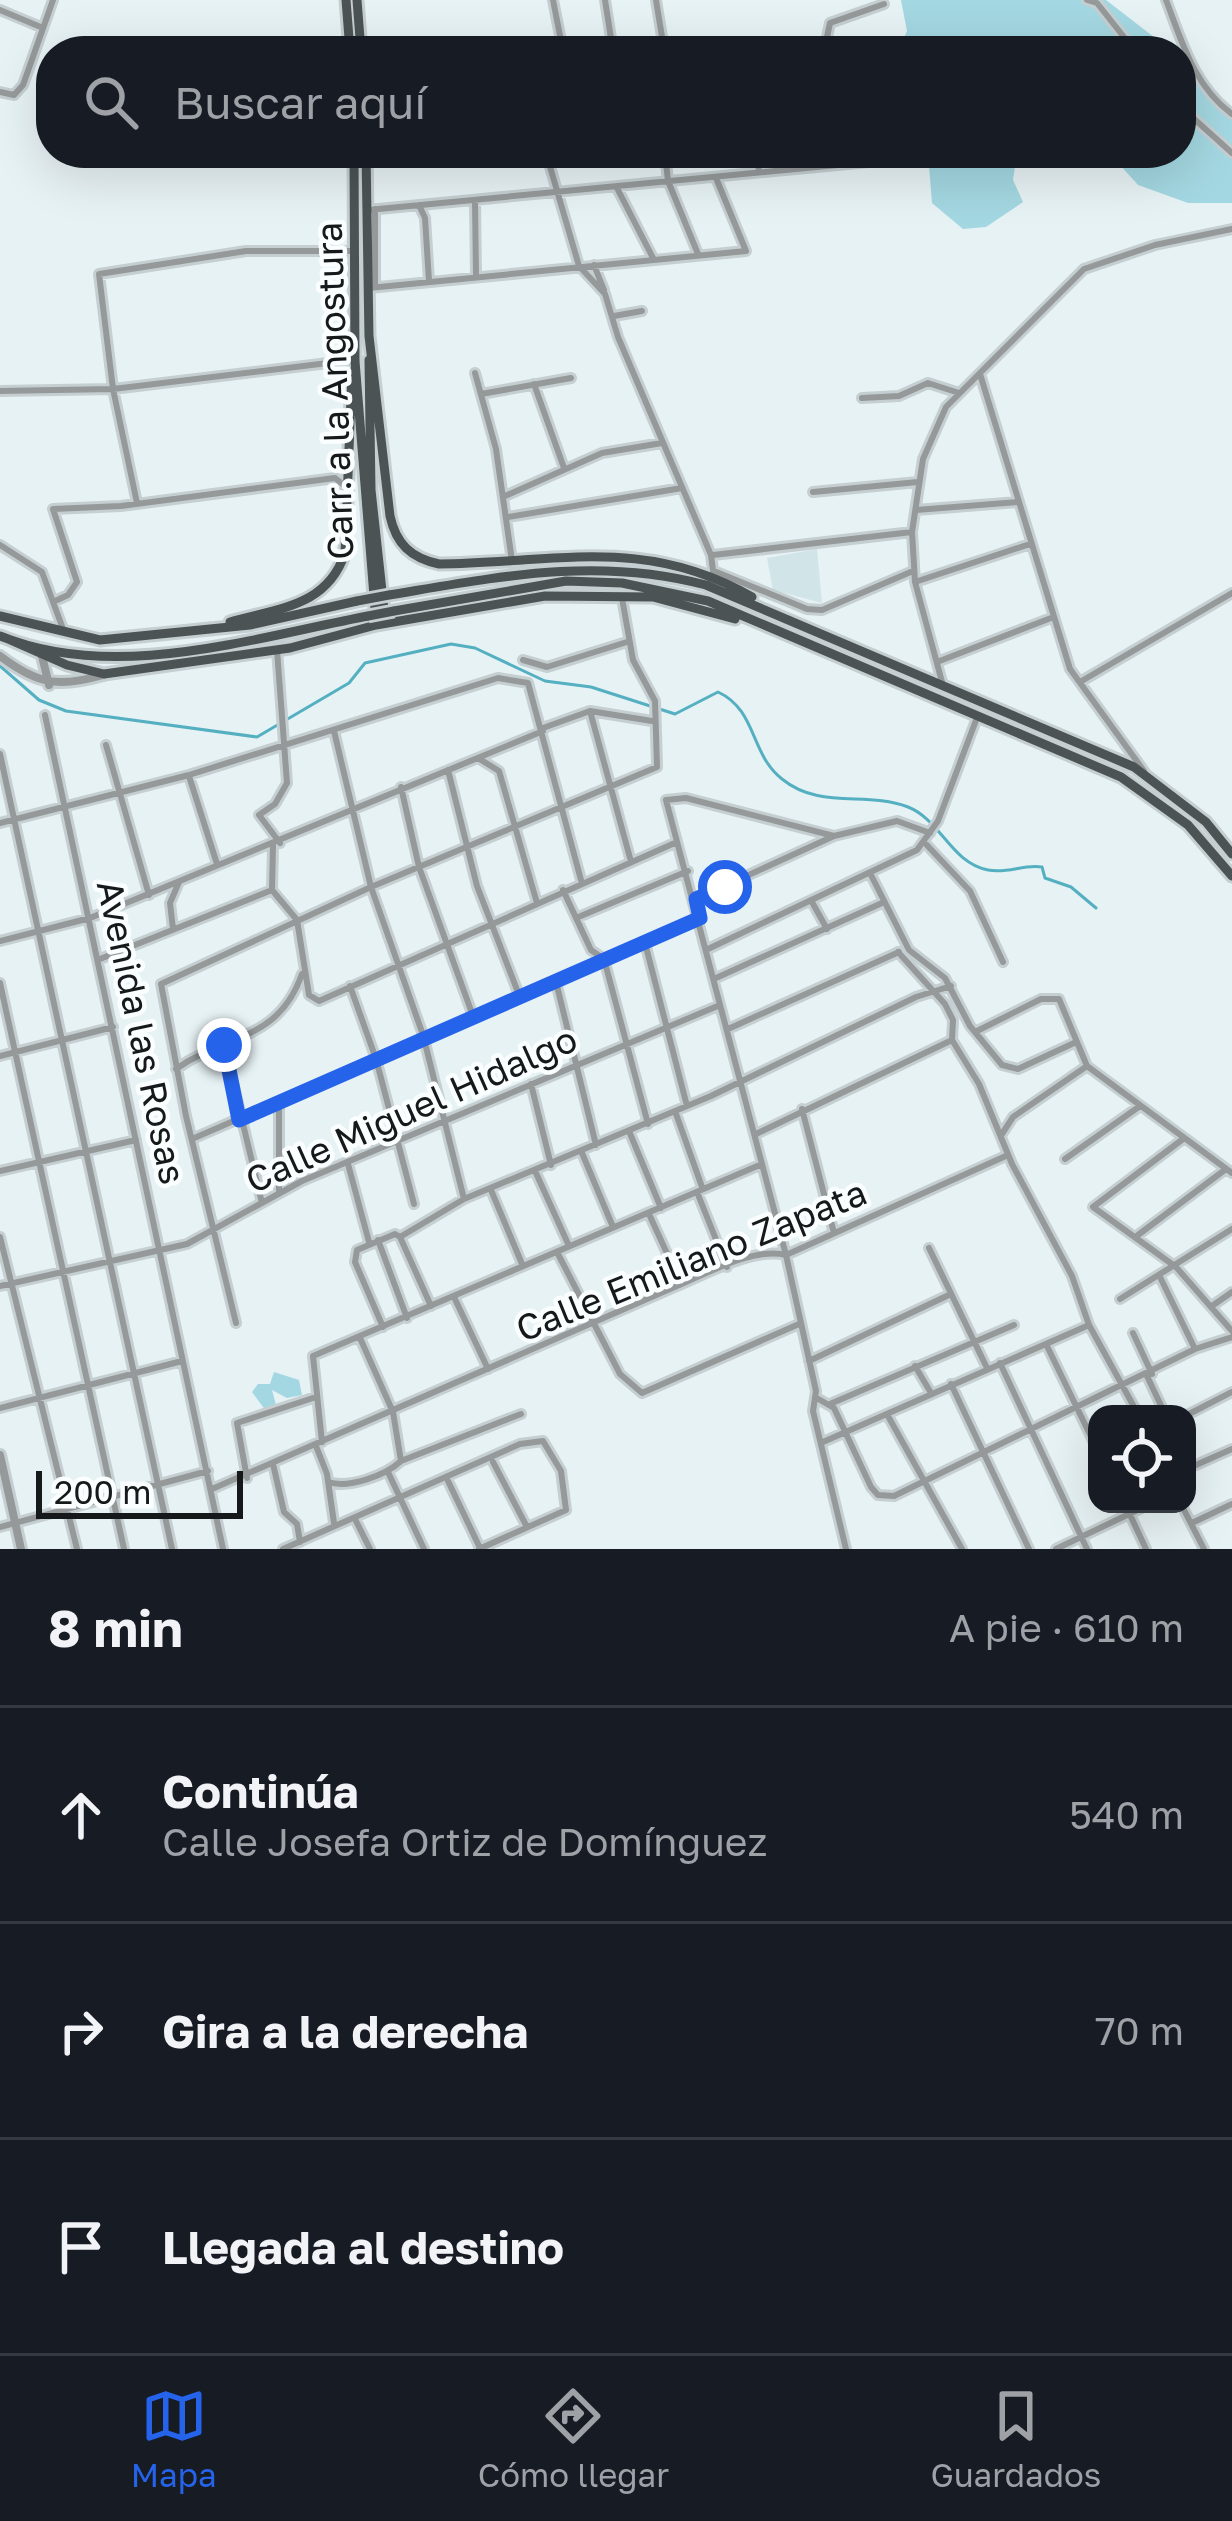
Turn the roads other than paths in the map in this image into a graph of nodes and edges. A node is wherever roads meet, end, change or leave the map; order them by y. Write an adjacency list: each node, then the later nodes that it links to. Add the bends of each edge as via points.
1 (53, 0): 11 (street)
2 (346, 0): 13 (main road)
3 (357, 0): 14 (main road)
4 (553, 0): 15 (street)
5 (605, 0): 16 (street)
6 (656, 0): 17 (street)
7 (1087, 0): 19 (street)
8 (1166, 0): 20 (street)
9 (884, 4): 18 (street, via 830,23)
10 (0, 10): 11 (street)
11 (43, 28): 12 (street)
12 (40, 36)
13 (349, 36)
14 (360, 36)
15 (559, 36)
16 (611, 36)
17 (662, 36)
18 (827, 36)
19 (1123, 36)
20 (1179, 36)
21 (36, 47): 23 (street, via 22,85 14,95)
22 (1196, 72): 24 (street)
23 (0, 92)
24 (1232, 114)
25 (1196, 120): 26 (street)
26 (1232, 153)
27 (354, 168): 42 (main road, Carr. a la Angostura)
28 (368, 168): 40 (main road, Carr. a la Angostura)
29 (551, 168): 37 (street)
30 (667, 168): 35 (street)
31 (759, 168): 33 (street)
32 (802, 168): 33 (street)
33 (759, 172): 34 (street)
34 (716, 178): 35 (street); 43 (street, via 746,251)
35 (668, 181): 36 (street); 43 (street)
36 (617, 188): 37 (street); 44 (street)
37 (559, 190): 38 (street); 46 (street)
38 (475, 201): 39 (street); 47 (street)
39 (419, 205): 40 (street); 48 (street)
40 (372, 209): 49 (main road, Carr. a la Angostura)
41 (1232, 229): 56 (street, via 1084,269)
42 (355, 251): 54 (main road, Carr. a la Angostura); 59 (street, via 246,251 99,274)
43 (698, 254): 44 (street)
44 (653, 258): 45 (street)
45 (595, 265): 46 (street); 50 (street)
46 (579, 266): 47 (street); 50 (street)
47 (476, 275): 48 (street)
48 (429, 281): 49 (street)
49 (372, 287): 53 (main road, Carr. a la Angostura)
50 (605, 294): 52 (street)
51 (642, 310): 52 (street)
52 (614, 316): 64 (street)
53 (369, 336): 81 (main road, via 399,541 440,564); 91 (main road, Carr. a la Angostura)
54 (355, 360): 59 (street); 65 (main road); 91 (main road, Carr. a la Angostura)
55 (475, 374): 62 (street)
56 (980, 374): 61 (street); 73 (street)
57 (571, 378): 58 (street)
58 (534, 384): 62 (street); 66 (street)
59 (112, 388): 60 (street); 74 (street)
60 (0, 391)
61 (959, 393): 63 (street, via 928,383 899,396); 68 (street, via 935,425)
62 (481, 394): 72 (street)
63 (862, 398)
64 (662, 442): 66 (street); 69 (street)
65 (348, 466): 67 (street); 70 (main road)
66 (564, 468): 72 (street)
67 (334, 478): 70 (street); 74 (street)
68 (918, 482): 71 (street); 75 (street)
69 (682, 488): 76 (street); 80 (street)
70 (348, 489): 92 (main road, via 345,553 331,585 314,598)
71 (813, 492)
72 (505, 496): 76 (street)
73 (1018, 502): 75 (street); 78 (street)
74 (137, 503): 87 (street, via 53,509 76,582)
75 (916, 510): 77 (street)
76 (508, 517): 81 (street)
77 (912, 532): 80 (street); 82 (street)
78 (1030, 544): 84 (street); 90 (street)
79 (0, 545): 87 (street, via 42,572)
80 (712, 555): 83 (street)
81 (512, 561): 83 (main road, via 614,554)
82 (914, 571): 83 (street, via 822,610); 84 (street)
83 (714, 574): 88 (main road)
84 (915, 582): 101 (street)
85 (1232, 593): 104 (street)
86 (622, 594): 91 (main road, via 545,596); 93 (main road, via 674,600); 96 (street)
87 (53, 602): 94 (street)
88 (778, 612): 92 (main road, bridge, via 677,577 592,567); 103 (main road)
89 (0, 616): 94 (main road)
90 (1051, 618): 101 (street); 104 (street)
91 (376, 622): 93 (main road, bridge, via 394,611 539,583 591,581 680,593); 95 (main road, via 114,657); 97 (main road)
92 (206, 629): 94 (main road)
93 (769, 629): 107 (main road)
94 (65, 636)
95 (4, 638): 99 (main road)
96 (628, 642): 100 (street, via 547,667); 109 (street, via 655,701)
97 (277, 650): 102 (main road); 113 (street)
98 (0, 656): 105 (street)
99 (43, 656): 102 (main road); 105 (street)
100 (524, 660)
101 (938, 662): 103 (street)
102 (104, 674): 105 (street)
103 (942, 682): 118 (main road)
104 (1079, 682): 118 (street)
105 (50, 685)
106 (590, 711): 109 (street); 110 (street); 120 (street)
107 (979, 713): 128 (street); 140 (main road, via 1160,801)
108 (45, 715): 122 (street, Avenida las Rosas)
109 (652, 721): 120 (street, via 657,767)
110 (543, 729): 111 (street, via 528,682 498,678); 115 (street); 124 (street)
111 (334, 731): 113 (street); 123 (street)
112 (106, 746): 121 (street)
113 (284, 746): 117 (street); 132 (street, via 285,790 259,815)
114 (0, 754): 125 (street)
115 (478, 758): 116 (street); 127 (street, via 500,771)
116 (448, 769): 119 (street); 133 (street)
117 (189, 775): 121 (street); 136 (street)
118 (1148, 776): 134 (main road)
119 (400, 787): 123 (street); 137 (street)
120 (608, 788): 124 (street); 135 (street)
121 (117, 793): 122 (street); 147 (street)
122 (66, 806): 125 (street); 153 (street, Avenida las Rosas)
123 (355, 807): 132 (street); 143 (street)
124 (559, 807): 127 (street); 142 (street)
125 (16, 819): 126 (street); 160 (street)
126 (0, 823)
127 (515, 824): 133 (street); 151 (street)
128 (932, 831): 129 (street, via 897,821); 131 (street)
129 (834, 836): 130 (street, via 686,798 667,800); 149 (street)
130 (677, 842): 135 (street); 138 (street)
131 (924, 842): 139 (street); 169 (street, via 970,891)
132 (277, 844): 136 (street); 145 (street)
133 (467, 846): 137 (street); 157 (street)
134 (1231, 851)
135 (630, 858): 142 (street)
136 (217, 864): 141 (street)
137 (419, 867): 143 (street); 163 (street)
138 (688, 871): 149 (street); 154 (street)
139 (871, 875): 150 (street); 152 (street)
140 (1232, 876)
141 (180, 880): 144 (street); 148 (street)
142 (581, 880): 146 (street)
143 (371, 887): 156 (street); 170 (street)
144 (159, 889): 147 (street); 148 (street)
145 (272, 890): 156 (street); 158 (street)
146 (563, 890): 151 (street); 154 (street)
147 (149, 895): 153 (street)
148 (170, 898): 158 (street)
149 (696, 899): 155 (street)
150 (812, 902): 159 (street); 164 (street)
151 (537, 903): 157 (street)
152 (883, 903): 159 (street); 165 (street)
153 (90, 918): 160 (street); 167 (street, Avenida las Rosas)
154 (576, 918): 168 (street)
155 (700, 918): 162 (street); 164 (street)
156 (297, 920): 171 (street); 196 (street, via 161,985)
157 (493, 923): 163 (street); 178 (street)
158 (173, 929): 167 (street)
159 (827, 929): 172 (street)
160 (39, 931): 161 (street); 186 (street)
161 (0, 941)
162 (645, 943): 168 (street); 182 (street)
163 (446, 945): 170 (street); 180 (street)
164 (708, 949): 172 (street)
165 (908, 950): 166 (street); 176 (street)
166 (898, 952): 177 (street); 183 (street)
167 (100, 959): 181 (street, Avenida las Rosas)
168 (604, 959): 173 (street); 188 (street)
169 (1003, 962)
170 (397, 969): 175 (street); 185 (street)
171 (304, 971): 175 (street, via 309,995 319,1001); 190 (street, via 273,1023)
172 (716, 978): 179 (street)
173 (556, 982): 178 (street); 194 (street)
174 (0, 983): 191 (street)
175 (350, 986): 193 (street)
176 (951, 986): 177 (street); 184 (street)
177 (934, 991): 187 (street, via 952,1020); 197 (street)
178 (519, 995): 180 (street)
179 (720, 1005): 182 (street, Calle Miguel Hidalgo); 183 (street)
180 (473, 1016): 185 (street)
181 (114, 1027): 186 (street); 212 (street, Avenida las Rosas)
182 (667, 1027): 188 (street, Calle Miguel Hidalgo); 200 (street)
183 (728, 1029): 197 (street)
184 (976, 1031): 189 (street, via 1010,1069); 189 (street, via 1041,999 1059,999)
185 (423, 1035): 193 (street); 205 (street)
186 (64, 1040): 191 (street); 215 (street)
187 (952, 1040): 202 (street); 209 (street)
188 (627, 1041): 194 (street, Calle Miguel Hidalgo); 206 (street)
189 (1075, 1042): 195 (street)
190 (224, 1045): 196 (street); 204 (street)
191 (17, 1052): 192 (street); 219 (street)
192 (0, 1056)
193 (376, 1059): 199 (street); 213 (street)
194 (579, 1065): 198 (street, Calle Miguel Hidalgo); 214 (street)
195 (1087, 1066): 201 (street); 209 (street, via 1013,1117)
196 (176, 1069): 211 (street)
197 (742, 1082): 200 (street); 208 (street)
198 (531, 1084): 205 (street, Calle Miguel Hidalgo); 222 (street)
199 (280, 1102): 204 (street); 228 (street)
200 (687, 1106): 203 (street)
201 (1141, 1106): 210 (street); 218 (street)
202 (802, 1109): 208 (street); 237 (street)
203 (675, 1111): 206 (street); 226 (street)
204 (239, 1120): 211 (street); 230 (street)
205 (443, 1122): 213 (street, Calle Miguel Hidalgo); 229 (street)
206 (648, 1124): 207 (street)
207 (629, 1131): 214 (street); 232 (street)
208 (756, 1134): 221 (street)
209 (1002, 1134): 217 (street)
210 (1184, 1138): 224 (street); 239 (street, via 1095,1202)
211 (192, 1139): 236 (street)
212 (136, 1140): 215 (street); 244 (street, Avenida las Rosas)
213 (394, 1142): 220 (street, Calle Miguel Hidalgo); 231 (street)
214 (596, 1145): 216 (street)
215 (85, 1151): 219 (street); 247 (street)
216 (581, 1152): 222 (street); 234 (street)
217 (1008, 1155): 237 (street, Calle Emiliano Zapata); 267 (street, via 1063,1256)
218 (1065, 1159)
219 (37, 1163): 223 (street); 251 (street)
220 (347, 1163): 228 (street, Calle Miguel Hidalgo); 241 (street)
221 (762, 1164): 226 (street); 246 (street)
222 (550, 1165): 225 (street)
223 (0, 1171)
224 (1229, 1171): 239 (street)
225 (536, 1172): 227 (street); 242 (street)
226 (699, 1189): 232 (street); 249 (street)
227 (490, 1190): 229 (street); 248 (street)
228 (279, 1193): 230 (street, Calle Miguel Hidalgo)
229 (464, 1199): 238 (street)
230 (262, 1203): 236 (street, Calle Miguel Hidalgo)
231 (414, 1204)
232 (661, 1208): 233 (street)
233 (650, 1214): 234 (street); 254 (street)
234 (613, 1227): 242 (street)
235 (1232, 1229): 250 (street)
236 (214, 1231): 244 (street); 263 (street, Calle Miguel Hidalgo)
237 (834, 1234): 246 (street, Calle Emiliano Zapata)
238 (397, 1236): 241 (street); 260 (street)
239 (1137, 1236): 250 (street)
240 (0, 1237): 253 (street)
241 (373, 1241): 262 (street); 268 (street, via 354,1255)
242 (569, 1246): 245 (street)
243 (929, 1248): 257 (street)
244 (160, 1252): 247 (street); 276 (street, Avenida las Rosas)
245 (557, 1252): 248 (street); 264 (street)
246 (786, 1255): 249 (street, Calle Emiliano Zapata); 265 (street)
247 (110, 1262): 251 (street); 281 (street)
248 (523, 1266): 258 (street)
249 (727, 1267): 254 (street, Calle Emiliano Zapata)
250 (1176, 1268): 252 (street); 261 (street)
251 (60, 1274): 253 (street); 283 (street)
252 (1160, 1277): 259 (street); 274 (street)
253 (11, 1284): 255 (street); 288 (street)
254 (681, 1285): 264 (street, Calle Emiliano Zapata)
255 (0, 1286)
256 (1232, 1292): 261 (street)
257 (951, 1294): 272 (street); 275 (street)
258 (454, 1297): 260 (street); 280 (street)
259 (1120, 1299)
260 (431, 1306): 262 (street)
261 (1212, 1306): 270 (street)
262 (407, 1318): 268 (street)
263 (236, 1323)
264 (595, 1323): 265 (street, via 620,1374 641,1393); 280 (street, Calle Emiliano Zapata)
265 (799, 1324): 275 (street)
266 (1014, 1325): 272 (street)
267 (1089, 1325): 273 (street); 285 (street)
268 (383, 1328): 271 (street)
269 (1133, 1334): 282 (street)
270 (1232, 1334): 274 (street)
271 (360, 1338): 289 (street, via 314,1356); 297 (street)
272 (973, 1341): 278 (street); 279 (street)
273 (1046, 1344): 277 (street); 294 (street)
274 (1195, 1349): 282 (street)
275 (809, 1360): 290 (street)
276 (182, 1361): 281 (street); 312 (street, Avenida las Rosas)
277 (1000, 1363): 279 (street); 300 (street)
278 (915, 1366): 287 (street); 291 (street)
279 (988, 1368): 284 (street)
280 (488, 1369): 297 (street, Calle Emiliano Zapata)
281 (134, 1372): 283 (street); 319 (street)
282 (1149, 1375): 285 (street); 293 (street)
283 (86, 1383): 288 (street); 321 (street)
284 (951, 1384): 287 (street); 305 (street)
285 (1122, 1386): 292 (street); 294 (street)
286 (1232, 1392): 296 (street)
287 (931, 1393): 299 (street)
288 (40, 1397): 295 (street); 323 (street)
289 (316, 1397): 303 (street); 314 (street, via 237,1423)
290 (815, 1397): 291 (street); 304 (street)
291 (829, 1404): 302 (street)
292 (1133, 1405)
293 (1161, 1405)
294 (1076, 1407): 300 (street); 301 (street)
295 (0, 1408)
296 (1196, 1410)
297 (393, 1412): 303 (street, Calle Emiliano Zapata); 308 (street)
298 (521, 1414): 308 (street)
299 (888, 1415): 302 (street); 315 (street)
300 (1030, 1429): 305 (street); 334 (street)
301 (1088, 1431)
302 (845, 1434): 304 (street); 315 (street, via 878,1495 894,1496)
303 (319, 1443): 310 (street, Calle Emiliano Zapata); 318 (street)
304 (822, 1443): 346 (street)
305 (984, 1450): 315 (street); 348 (street)
306 (1232, 1450): 311 (street)
307 (0, 1456): 316 (street)
308 (401, 1461): 313 (street)
309 (492, 1461): 317 (street); 333 (street); 333 (street, via 520,1444 543,1442 561,1471 566,1510)
310 (273, 1464): 314 (street, Calle Emiliano Zapata); 335 (street, via 284,1512)
311 (1196, 1465)
312 (208, 1471): 319 (street); 320 (street, Avenida las Rosas)
313 (388, 1472): 318 (street); 322 (street)
314 (247, 1478): 320 (street, Calle Emiliano Zapata)
315 (927, 1478): 347 (street)
316 (3, 1480): 329 (street)
317 (448, 1480): 322 (street); 345 (street)
318 (328, 1482): 330 (street)
319 (158, 1484): 321 (street); 340 (street)
320 (212, 1489): 341 (street, Avenida las Rosas)
321 (113, 1494): 323 (street); 339 (street)
322 (403, 1498): 328 (street); 344 (street)
323 (68, 1504): 329 (street); 338 (street)
324 (1232, 1504): 331 (street)
325 (1119, 1513): 334 (street)
326 (1129, 1513): 351 (street)
327 (1185, 1513): 331 (street)
328 (356, 1521): 330 (street); 343 (street)
329 (16, 1522): 332 (street); 337 (street)
330 (334, 1523): 335 (street)
331 (1190, 1523): 352 (street)
332 (0, 1527)
333 (527, 1527): 336 (street)
334 (1082, 1537): 349 (street); 350 (street)
335 (302, 1544): 342 (street)
336 (498, 1546): 345 (street)
337 (21, 1549)
338 (77, 1549)
339 (124, 1549)
340 (172, 1549)
341 (223, 1549)
342 (283, 1549)
343 (370, 1549)
344 (424, 1549)
345 (480, 1549)
346 (846, 1549)
347 (962, 1549)
348 (1029, 1549)
349 (1056, 1549)
350 (1087, 1549)
351 (1147, 1549)
352 (1204, 1549)

